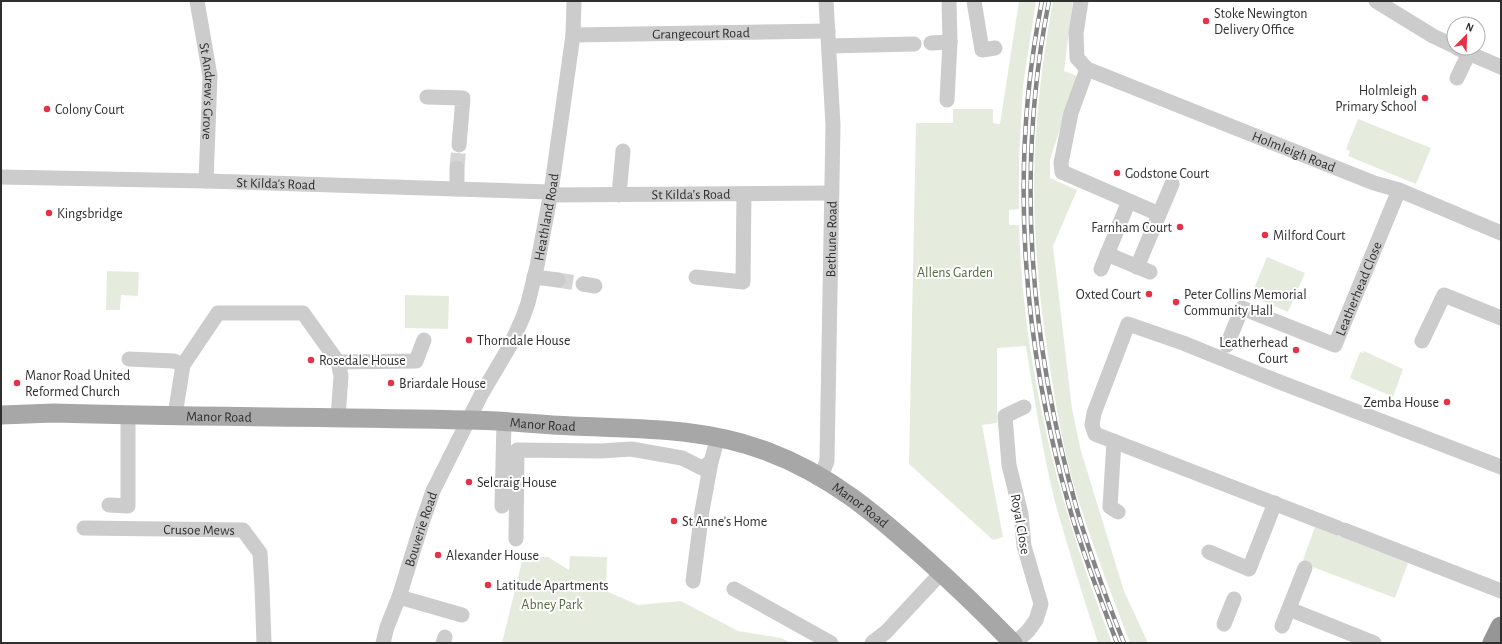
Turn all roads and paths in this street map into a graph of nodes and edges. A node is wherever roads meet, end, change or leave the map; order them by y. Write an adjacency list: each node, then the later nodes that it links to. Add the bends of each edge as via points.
1 (196, 1): 26 (street, St Andrew's Grove, via 210,76)
2 (574, 1): 8 (street, Heathland Road)
3 (826, 1): 9 (street, Bethune Road)
4 (949, 1): 10 (street)
5 (974, 1): 14 (street, via 982,50)
6 (1081, 1): 18 (street, via 1076,33 1077,58)
7 (1376, 1): 11 (street)
8 (573, 35): 9 (street, Grangecourt Road); 30 (street, Heathland Road)
9 (829, 38): 13 (street, Grangecourt Road); 32 (street, Bethune Road, via 832,125)
10 (950, 42): 12 (street); 21 (street)
11 (1446, 42)
12 (931, 43)
13 (914, 44)
14 (995, 48)
15 (1462, 56): 19 (street)
16 (1476, 56): 17 (street)
17 (1501, 67)
18 (1087, 69): 29 (street, Holmleigh Road, via 1367,180); 34 (street, via 1071,112 1061,163 1062,172)
19 (1457, 78)
20 (427, 97): 22 (street, via 462,98)
21 (947, 100)
22 (459, 145)
23 (623, 151): 33 (street)
24 (458, 168): 28 (street)
25 (1, 177): 26 (street, St Kilda's Road)
26 (206, 181): 28 (street, St Kilda's Road)
27 (1172, 184): 35 (street)
28 (457, 189): 30 (street, St Kilda's Road)
29 (1399, 190): 36 (street, Holmleigh Road); 45 (street, Leatherhead Close, via 1335,345 1243,305)
30 (551, 194): 33 (street, St Kilda's Road); 39 (street, Heathland Road)
31 (744, 194): 32 (street, St Kilda's Road); 33 (street, St Kilda's Road); 40 (street, via 744,282)
32 (830, 194): 60 (street, Bethune Road, via 827,461)
33 (619, 195)
34 (1129, 201): 35 (street); 37 (street)
35 (1159, 214): 37 (street, via 1144,270)
36 (1501, 233)
37 (1107, 254): 38 (street)
38 (1101, 269)
39 (534, 277): 41 (street); 54 (street, Heathland Road, via 523,317 511,344)
40 (696, 277)
41 (558, 280)
42 (1501, 318): 44 (street, via 1444,295)
43 (424, 340): 47 (street, via 416,361)
44 (1422, 341)
45 (1227, 345)
46 (129, 359): 48 (street, via 174,361)
47 (338, 362): 48 (street, via 303,313 218,313); 53 (street, via 341,376)
48 (183, 365): 52 (street)
49 (1024, 406): 84 (street, Royal Close, via 1005,416 1007,441 1009,465 1021,514 1024,546 1040,604 1036,620)
50 (128, 414): 51 (main road, Manor Road); 52 (main road, Manor Road); 62 (street, via 128,506)
51 (1, 415)
52 (175, 415): 53 (main road, Manor Road)
53 (338, 418): 54 (main road, Manor Road)
54 (469, 420): 55 (main road, Manor Road); 73 (street, Bouverie Road, via 433,492)
55 (504, 421): 56 (main road, Manor Road, via 658,429); 63 (street)
56 (718, 437): 58 (street); 60 (main road, Manor Road, via 766,451)
57 (1114, 441): 59 (street, via 1095,434 1092,425 1094,413 1128,324); 61 (street); 64 (street, via 1110,507)
58 (711, 462): 66 (street, via 702,468 682,458 631,449 517,450); 70 (street)
59 (1501, 466)
60 (821, 477): 69 (main road, Manor Road, via 854,498)
61 (1274, 503): 67 (street, via 1249,569); 72 (street)
62 (109, 505)
63 (502, 506)
64 (1118, 512)
65 (84, 528): 80 (street, Crusoe Mews, via 243,530 260,552)
66 (516, 539)
67 (1209, 552)
68 (1305, 568): 75 (street)
69 (941, 573): 83 (street, via 886,632); 84 (main road, Manor Road)
70 (693, 581)
71 (734, 589): 82 (street)
72 (1497, 589)
73 (399, 597): 76 (street); 81 (street, Bouverie Road)
74 (1234, 599): 77 (street)
75 (1289, 609): 78 (street); 85 (street)
76 (462, 616)
77 (1224, 624)
78 (1282, 626)
79 (1501, 627): 86 (highway)
80 (264, 643)
81 (383, 643)
82 (831, 643)
83 (872, 643)
84 (1014, 643)
85 (1374, 643)
86 (1494, 643)

